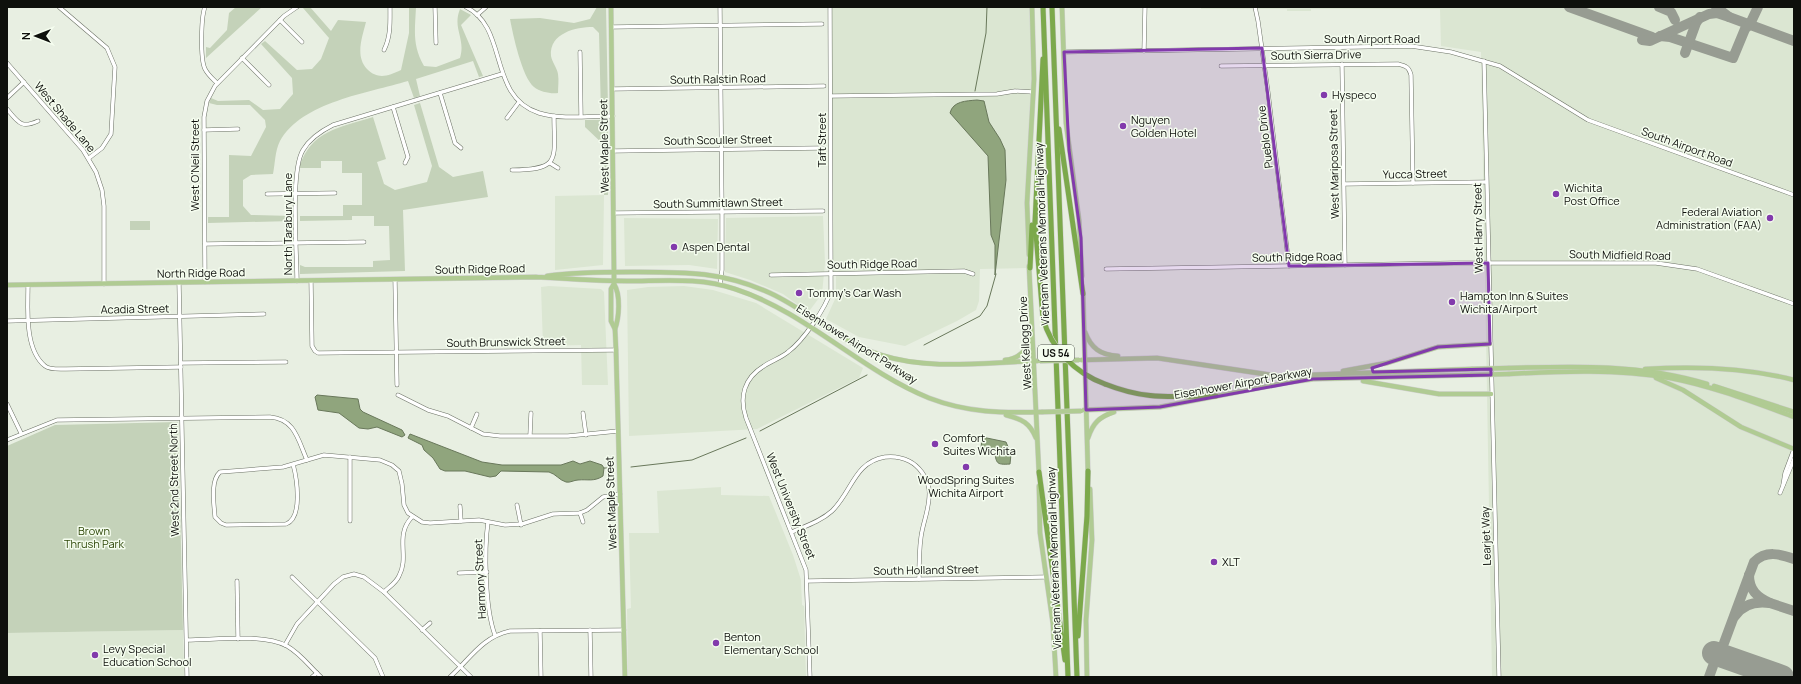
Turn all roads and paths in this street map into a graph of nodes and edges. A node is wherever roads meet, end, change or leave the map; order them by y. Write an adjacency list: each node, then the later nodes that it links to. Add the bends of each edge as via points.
1 (59, 7): 62 (street, via 107,48 116,67 111,134 102,148)
2 (205, 7): 38 (street, via 204,65)
3 (297, 7): 18 (street, West O'Neil Street)
4 (390, 7): 26 (street, via 390,35)
5 (435, 7): 24 (street)
6 (466, 7): 17 (street)
7 (486, 7): 17 (street)
8 (611, 7): 21 (main road, West Maple Street)
9 (720, 7): 20 (street)
10 (830, 7): 45 (street, Taft Street)
11 (1032, 7): 43 (main road, West Kellogg Drive)
12 (1044, 7): 22 (highway, Vietnam Veterans Memorial Highway / US 54)
13 (1052, 7): 50 (highway, Vietnam Veterans Memorial Highway / US 54)
14 (1062, 7): 29 (main road)
15 (1145, 7): 27 (street)
16 (1255, 7): 25 (street, Pueblo Drive)
17 (477, 15): 36 (street, via 488,30)
18 (280, 20): 23 (street); 30 (street, West O'Neil Street)
19 (822, 24): 20 (street)
20 (720, 26): 21 (street); 41 (street)
21 (612, 27): 42 (main road, West Maple Street)
22 (1044, 28): 73 (highway); 202 (highway, Vietnam Veterans Memorial Highway / US 54)
23 (302, 42)
24 (436, 43)
25 (1262, 48): 27 (street, South Airport Road); 31 (street, South Airport Road, via 1411,46 1452,52); 34 (street, Pueblo Drive)
26 (384, 50)
27 (1144, 51): 29 (street, South Airport Road)
28 (580, 52): 52 (street)
29 (1064, 52): 102 (main road, via 1066,123 1081,238)
30 (242, 58): 38 (street, West O'Neil Street); 39 (street)
31 (1484, 61): 67 (street, West Harry Street); 74 (street, South Airport Road, via 1509,71 1588,120)
32 (7, 63): 37 (street, West Shade Lane)
33 (1342, 64): 34 (street, South Sierra Drive); 68 (street, South Sierra Drive, via 1398,64 1410,69); 69 (street, West Mariposa Street)
34 (1265, 65): 35 (street, South Sierra Drive); 83 (street, Pueblo Drive)
35 (1221, 66)
36 (502, 74): 44 (street, North Tarabury Lane); 47 (street)
37 (24, 82): 46 (street); 62 (street, West Shade Lane)
38 (217, 83): 57 (street, West O'Neil Street, via 205,108)
39 (268, 85)
40 (824, 86): 41 (street, South Ralstin Road)
41 (721, 88): 42 (street, South Ralstin Road); 60 (street)
42 (612, 89): 53 (main road, West Maple Street)
43 (1033, 92): 45 (street); 84 (main road, West Kellogg Drive, via 1027,203)
44 (440, 93): 48 (street, North Tarabury Lane); 58 (street, via 455,143)
45 (831, 96): 87 (street, Taft Street)
46 (7, 98)
47 (519, 102): 51 (street, via 531,110); 54 (street)
48 (393, 107): 64 (street, via 408,157); 72 (street, North Tarabury Lane, via 333,125 317,134 300,156)
49 (7, 109): 55 (street, via 21,124 29,125)
50 (1056, 113): 102 (highway); 188 (highway, Vietnam Veterans Memorial Highway / US 54)
51 (554, 116): 52 (street); 63 (street, via 554,150)
52 (581, 116): 53 (street)
53 (613, 116): 61 (main road, West Maple Street)
54 (507, 118)
55 (38, 121)
56 (238, 129): 57 (street)
57 (204, 130): 80 (street, West O'Neil Street)
58 (461, 148)
59 (823, 148): 60 (street, South Scouller Street)
60 (721, 149): 61 (street, South Scouller Street); 76 (street)
61 (613, 151): 77 (main road, West Maple Street)
62 (89, 158): 98 (street, West Shade Lane, via 100,182 103,201)
63 (550, 162): 65 (street); 66 (street, via 541,169)
64 (405, 163)
65 (558, 168)
66 (512, 170)
67 (1486, 182): 68 (street, Yucca Street); 81 (street, West Harry Street)
68 (1413, 183): 69 (street, Yucca Street)
69 (1344, 184): 82 (street, West Mariposa Street)
70 (335, 193): 72 (street)
71 (266, 194): 72 (street)
72 (296, 194): 79 (street, North Tarabury Lane)
73 (1035, 195): 84 (highway); 130 (highway, bridge, via 1043,318 1051,338 1064,358 1105,384 1143,396)
74 (1794, 195)
75 (823, 211): 76 (street, South Summitlawn Street)
76 (722, 212): 77 (street, South Summitlawn Street); 91 (street)
77 (614, 213): 86 (main road, West Maple Street)
78 (364, 242): 79 (street)
79 (297, 243): 80 (street); 93 (street, North Tarabury Lane)
80 (205, 244): 95 (street, West O'Neil Street)
81 (1488, 263): 82 (street, South Ridge Road); 103 (street, South Midfield Road, via 1678,265 1697,269); 112 (street, West Harry Street)
82 (1345, 265): 83 (street, South Ridge Road)
83 (1289, 266): 85 (street, South Ridge Road)
84 (1030, 268): 111 (main road, West Kellogg Drive)
85 (1106, 269)
86 (614, 272): 90 (main road, South Ridge Road, via 577,272); 91 (main road, South Ridge Road, via 682,272); 97 (main road, West Maple Street)
87 (832, 274): 88 (street, South Ridge Road, via 964,271); 89 (street, South Ridge Road); 107 (street, Taft Street, via 830,293)
88 (973, 274)
89 (771, 275)
90 (537, 277): 92 (main road, South Ridge Road); 97 (main road, South Ridge Road)
91 (721, 277): 99 (street); 107 (main road, Eisenhower Airport Parkway, via 770,293)
92 (395, 280): 94 (main road, North Ridge Road); 114 (street)
93 (297, 281): 94 (main road, North Ridge Road); 95 (main road, North Ridge Road)
94 (311, 281): 114 (street, South Brunswick Street, via 312,340 315,351 324,354)
95 (205, 282): 96 (main road, North Ridge Road)
96 (179, 283): 98 (main road, North Ridge Road); 105 (street, West 2nd Street North)
97 (614, 283): 99 (main road, South Ridge Road, via 694,281); 113 (main road, West Maple Street, via 617,289 614,329)
98 (104, 284): 101 (main road, North Ridge Road)
99 (720, 284): 109 (main road, Eisenhower Airport Parkway, via 771,302)
100 (7, 285): 101 (main road, North Ridge Road)
101 (28, 285): 106 (street)
102 (1083, 294): 110 (main road)
103 (1794, 304)
104 (264, 314): 105 (street, Acadia Street)
105 (180, 317): 106 (street, Acadia Street); 120 (street, West 2nd Street North)
106 (28, 320): 108 (street, Acadia Street); 120 (street, via 29,335 37,356 45,366 52,369)
107 (814, 320): 109 (street, Taft Street); 119 (main road, Eisenhower Airport Parkway, via 862,348 898,359 929,364)
108 (7, 321)
109 (810, 326): 122 (street, Taft Street, via 788,353); 138 (main road, Eisenhower Airport Parkway, via 889,377 929,398)
110 (1083, 328): 115 (main road, via 1089,343 1100,352); 116 (main road)
111 (1034, 329): 117 (main road, West Kellogg Drive); 119 (main road, via 1030,343 1022,354)
112 (1490, 344): 123 (main road, via 1438,347 1387,363); 128 (street, West Harry Street)
113 (616, 350): 114 (street, South Brunswick Street); 143 (main road, West Maple Street)
114 (396, 353): 127 (street)
115 (1135, 358): 116 (main road, Eisenhower Airport Parkway); 123 (main road, Eisenhower Airport Parkway, via 1169,359 1278,376)
116 (1081, 360): 117 (main road, Eisenhower Airport Parkway, bridge); 132 (main road)
117 (1038, 361): 119 (main road, Eisenhower Airport Parkway); 134 (main road, West Kellogg Drive)
118 (286, 362): 120 (street)
119 (984, 363)
120 (181, 365): 140 (street, West 2nd Street North)
121 (1632, 369): 123 (main road, Eisenhower Airport Parkway, bridge, via 1572,366); 126 (main road, via 1742,370); 135 (main road, Eisenhower Airport Parkway, via 1703,382)
122 (755, 372): 169 (street, West University Street, via 743,390 744,411)
123 (1331, 373)
124 (1649, 375): 125 (main road, Eisenhower Airport Parkway, bridge, via 1592,370); 141 (main road, Eisenhower Airport Parkway, via 1706,386); 150 (main road, via 1683,390 1740,428)
125 (1352, 379): 128 (main road, via 1439,394); 130 (main road, Eisenhower Airport Parkway, via 1314,379)
126 (1794, 380)
127 (397, 385)
128 (1491, 394): 205 (street, Learjet Way)
129 (398, 395): 142 (street)
130 (1216, 396): 133 (main road, Eisenhower Airport Parkway, via 1160,407)
131 (7, 404): 144 (street)
132 (1083, 410): 133 (main road, Eisenhower Airport Parkway); 134 (main road, Eisenhower Airport Parkway, bridge); 148 (main road)
133 (1124, 410): 148 (main road, via 1098,419)
134 (1040, 412): 138 (main road, Eisenhower Airport Parkway); 149 (main road, West Kellogg Drive)
135 (1794, 412)
136 (531, 413): 146 (street)
137 (583, 413): 145 (street)
138 (995, 413): 149 (main road, via 1028,423)
139 (478, 414): 142 (street)
140 (182, 417): 144 (street, via 57,420); 153 (street, via 281,419 288,422 293,429); 186 (street, West 2nd Street North)
141 (1794, 417)
142 (471, 428): 146 (street, via 483,434)
143 (618, 432): 145 (street); 159 (main road, West Maple Street)
144 (21, 433): 147 (street)
145 (586, 435): 146 (street)
146 (530, 436)
147 (7, 440)
148 (1087, 441): 155 (main road)
149 (1038, 442): 156 (main road, West Kellogg Drive)
150 (1794, 449): 157 (street)
151 (350, 457): 153 (street, via 324,455); 163 (street, via 380,460 394,466 401,478 404,505); 164 (street)
152 (1794, 459): 157 (street)
153 (307, 460): 154 (street)
154 (293, 464): 154 (street, via 297,507 294,518 286,524 221,524 215,517 216,476 220,472)
155 (1088, 471): 188 (highway); 204 (main road, via 1092,540 1086,620)
156 (1039, 472): 173 (main road, West Kellogg Drive, via 1040,533); 202 (highway)
157 (1783, 485): 158 (street)
158 (1780, 493)
159 (620, 494): 162 (street, via 603,497); 182 (main road, West Maple Street)
160 (517, 505): 168 (street)
161 (460, 506): 165 (street)
162 (580, 513): 167 (street); 168 (street, via 553,514)
163 (412, 517): 165 (street, via 426,523); 177 (street, via 404,529 403,561 399,576)
164 (350, 521)
165 (461, 521): 166 (street)
166 (488, 522): 168 (street); 170 (street, Harmony Street)
167 (583, 522)
168 (521, 525)
169 (792, 532): 174 (street, via 813,524 831,512 844,497 858,471 872,460 894,456 907,460 918,467 926,479 929,497 919,549); 176 (street, West University Street, via 803,558)
170 (487, 572): 171 (street); 184 (street, Harmony Street, via 489,612)
171 (459, 573)
172 (292, 577): 178 (street)
173 (1046, 577): 174 (street, South Holland Street); 201 (main road, West Kellogg Drive, via 1053,624)
174 (919, 579): 176 (street, South Holland Street)
175 (237, 581): 185 (street)
176 (807, 581): 200 (street, West University Street)
177 (384, 592): 178 (street, via 364,577 354,574 343,577); 180 (street)
178 (318, 602): 187 (street, via 297,624); 194 (street, via 375,658)
179 (430, 623): 180 (street)
180 (422, 630): 189 (street)
181 (590, 630): 182 (street); 183 (street); 198 (street)
182 (624, 630): 199 (main road, West Maple Street)
183 (540, 631): 184 (street); 197 (street)
184 (495, 635): 189 (street)
185 (238, 639): 186 (street); 187 (street, via 269,640)
186 (187, 640): 191 (street, West 2nd Street North)
187 (285, 645): 190 (street)
188 (1076, 659): 203 (highway, Vietnam Veterans Memorial Highway / US 54)
189 (460, 667): 195 (street); 196 (street)
190 (317, 673): 192 (street); 193 (street)
191 (187, 677)
192 (312, 677)
193 (321, 677)
194 (383, 677)
195 (450, 677)
196 (471, 677)
197 (540, 677)
198 (591, 677)
199 (625, 677)
200 (810, 677)
201 (1056, 677)
202 (1068, 677)
203 (1077, 677)
204 (1087, 677)
205 (1498, 677)

